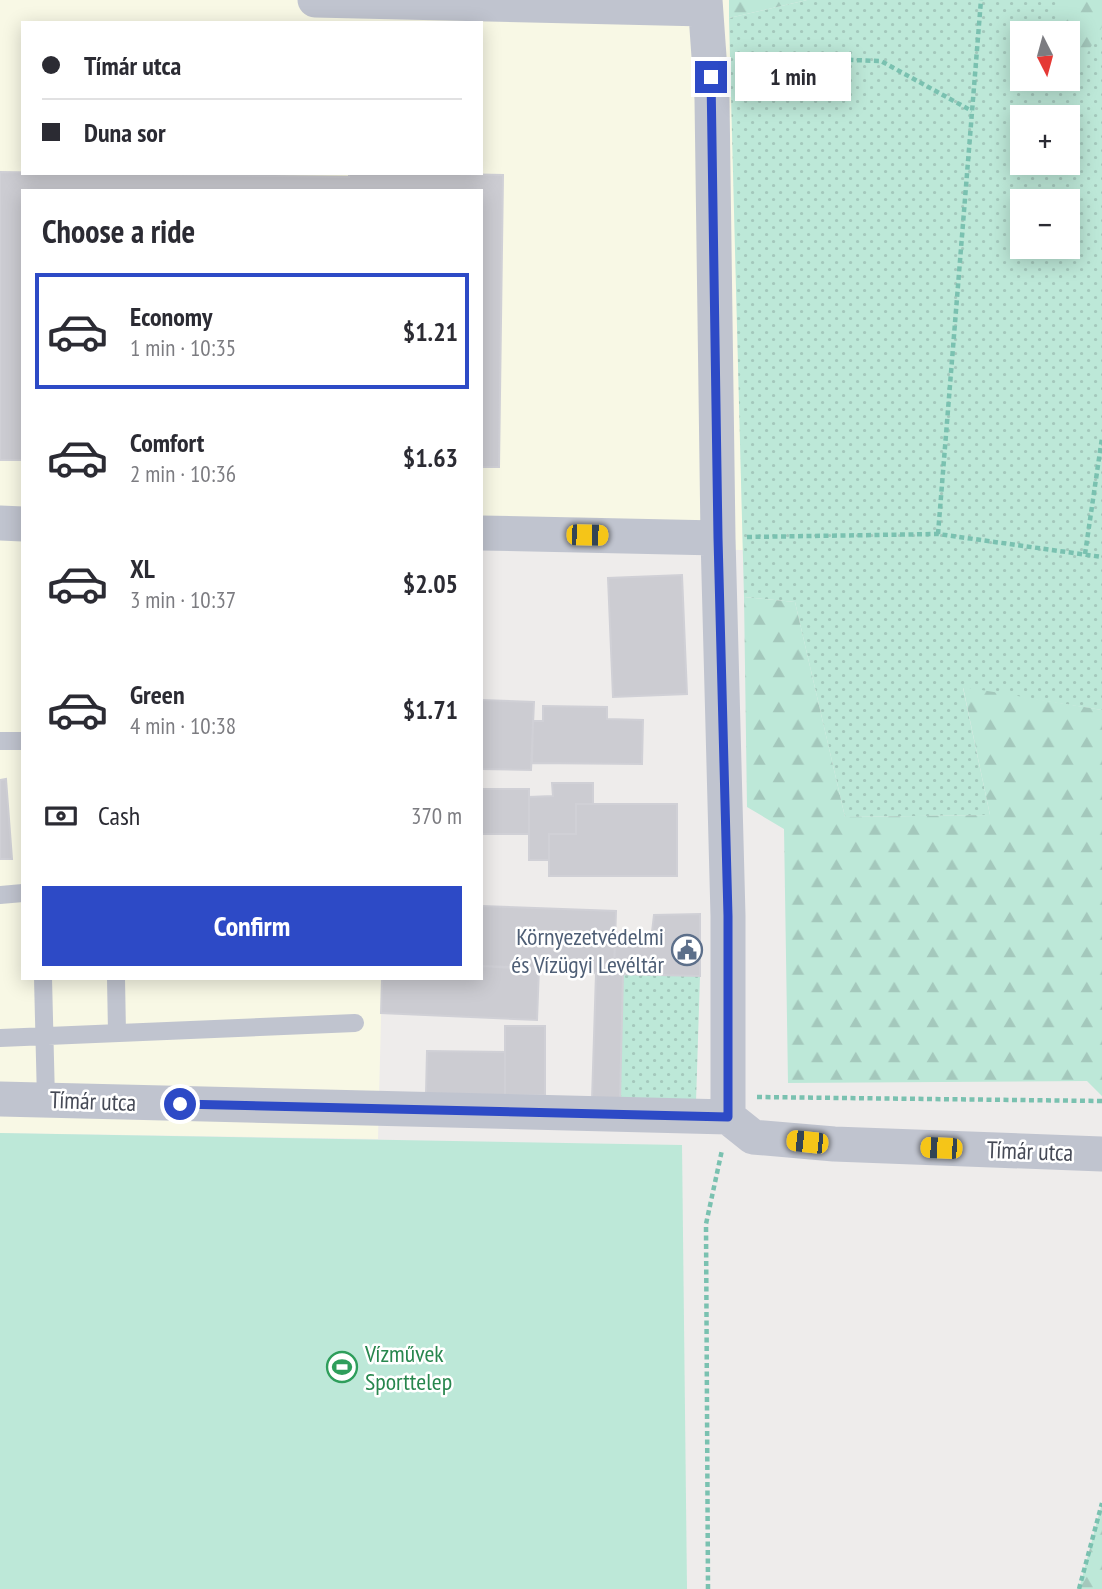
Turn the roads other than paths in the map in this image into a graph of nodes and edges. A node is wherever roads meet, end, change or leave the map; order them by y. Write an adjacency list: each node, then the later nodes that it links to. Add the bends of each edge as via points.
1 (315, 0): 2 (street)
2 (440, 1): 3 (street)
3 (705, 4): 7 (street, via 712,99)
4 (0, 523): 5 (street)
5 (21, 524)
6 (483, 533): 7 (street)
7 (718, 538): 20 (street)
8 (0, 741): 9 (lane)
9 (21, 741)
10 (21, 893): 11 (lane)
11 (0, 895)
12 (43, 980): 16 (lane)
13 (116, 980): 15 (lane)
14 (355, 1023): 15 (lane)
15 (117, 1033): 16 (lane)
16 (44, 1035): 17 (lane); 19 (lane)
17 (0, 1038)
18 (0, 1098): 19 (street, Tímár utca)
19 (46, 1100): 20 (street, Tímár utca)
20 (728, 1107): 21 (street, Tímár utca, via 753,1136 766,1138)
21 (1102, 1154)

